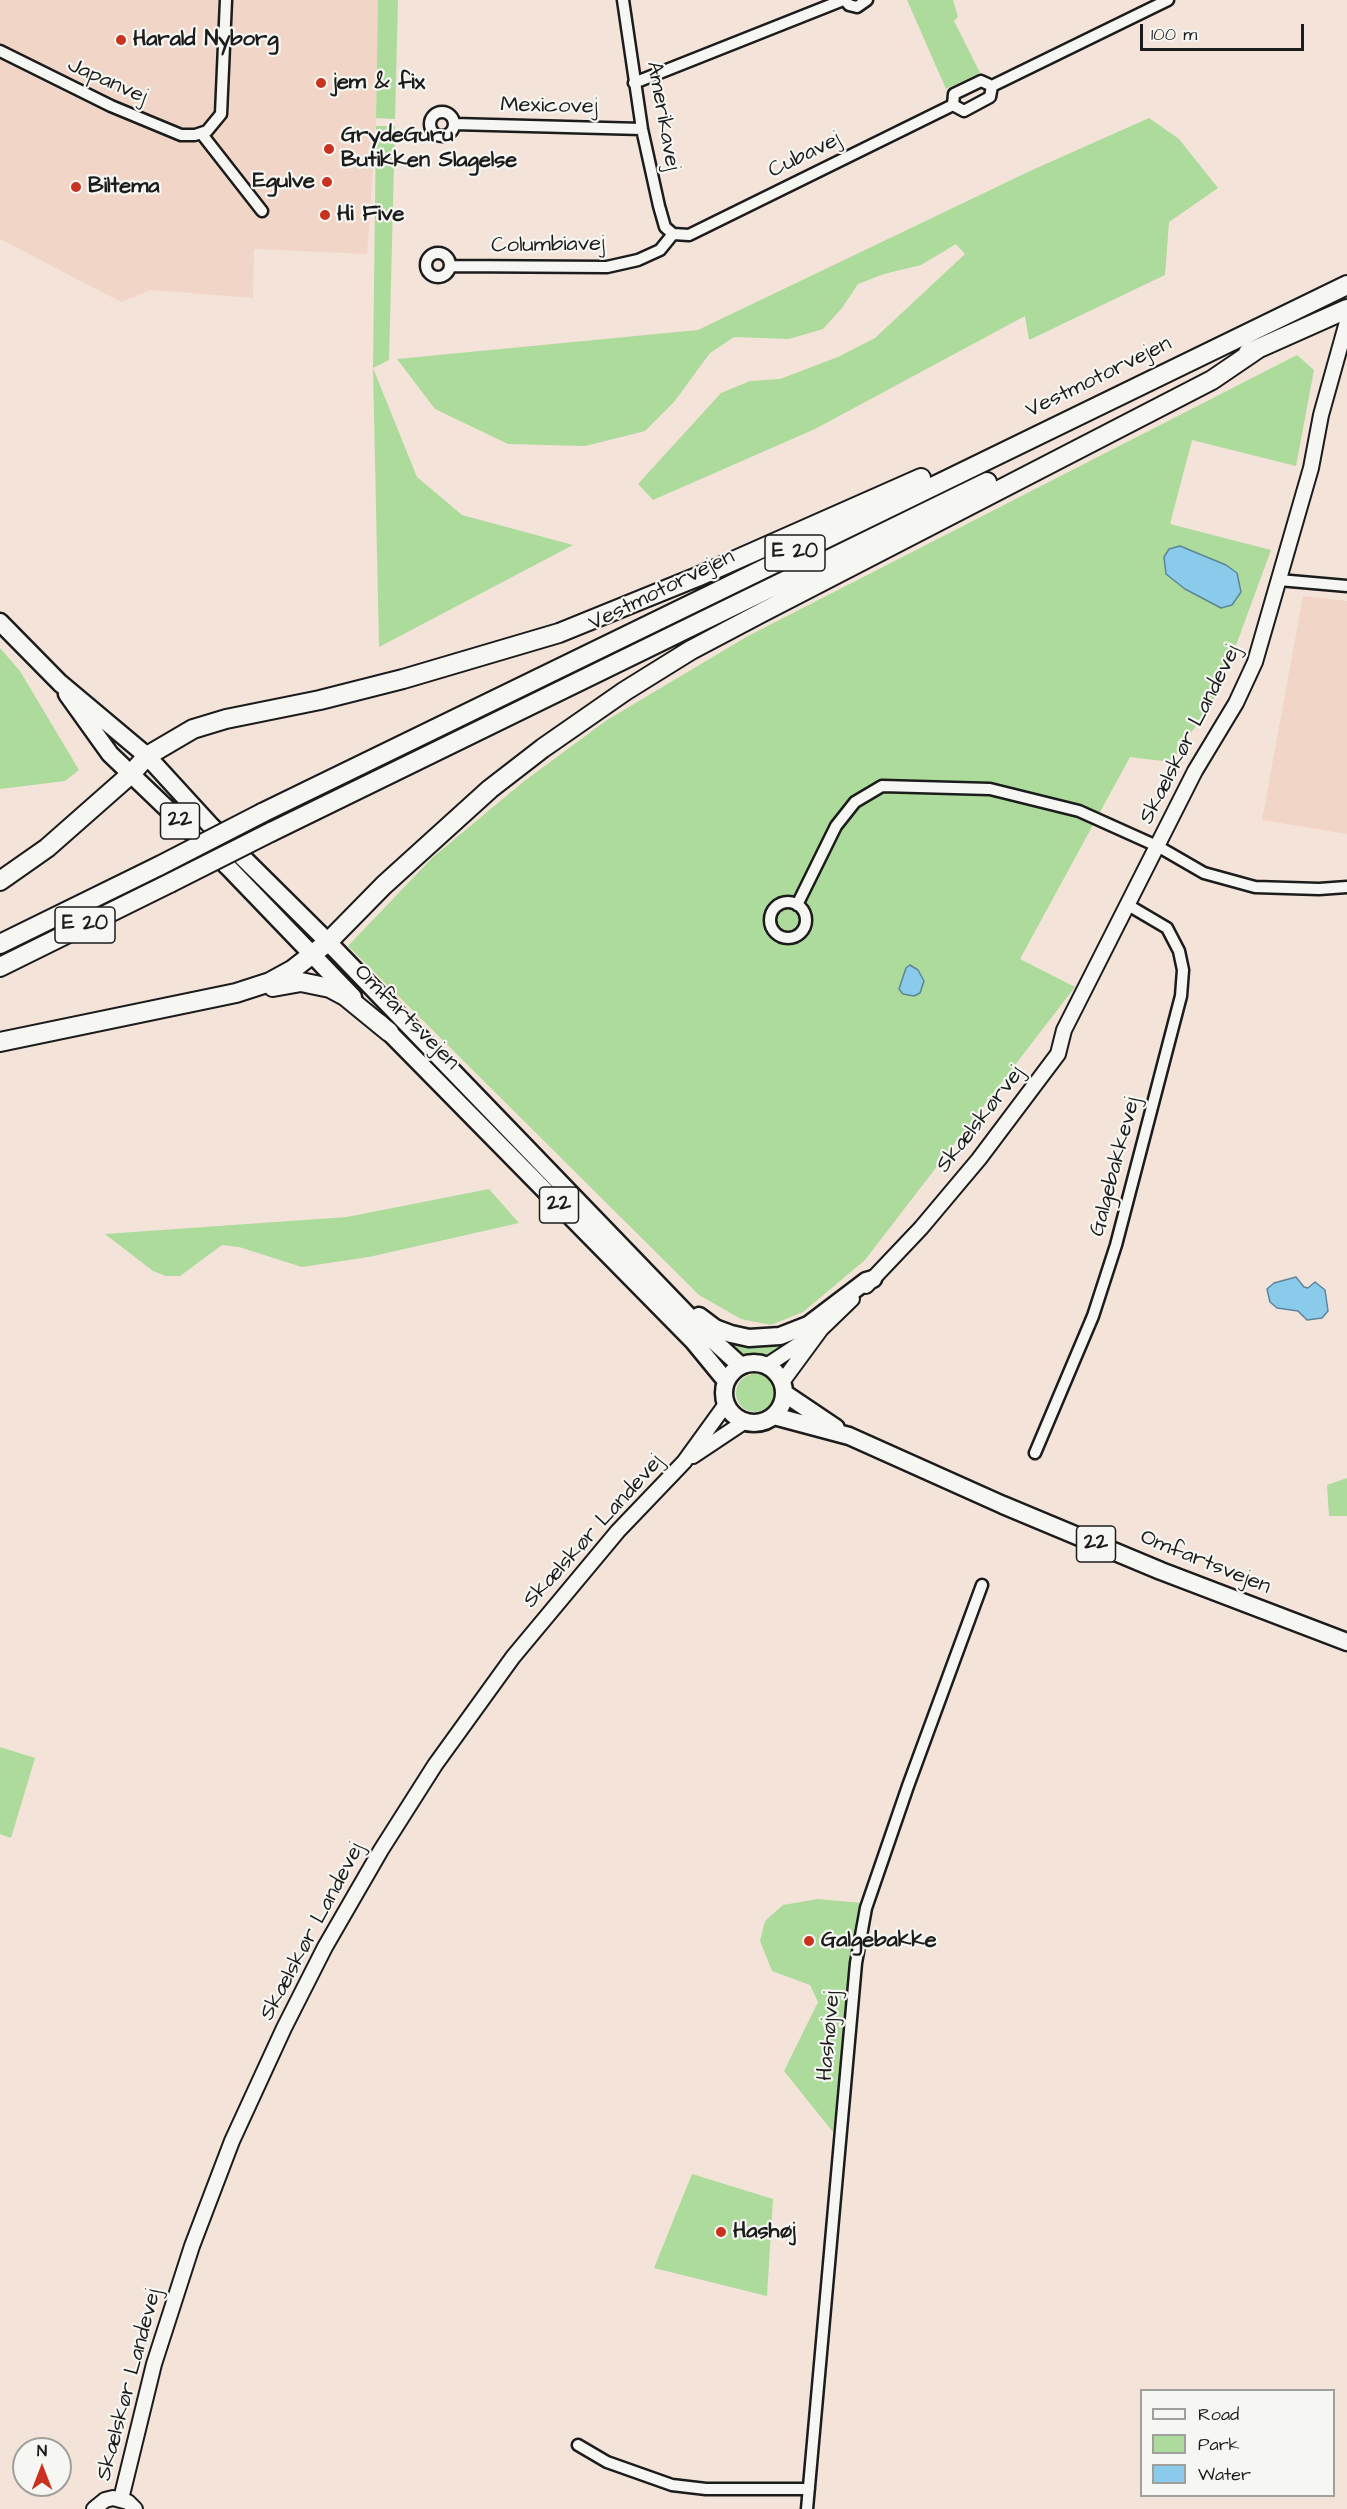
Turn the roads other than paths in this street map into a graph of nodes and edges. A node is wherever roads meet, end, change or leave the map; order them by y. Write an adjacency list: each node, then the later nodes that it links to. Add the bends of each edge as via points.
1 (226, 0): 12 (street, via 223,106 215,124)
2 (623, 0): 7 (street, Amerikavej)
3 (844, 0): 4 (street, via 856,7); 7 (street)
4 (867, 0)
5 (1168, 0): 8 (street)
6 (0, 51): 12 (street, Japanvej, via 111,106 181,135)
7 (634, 83): 11 (street, Amerikavej)
8 (992, 86): 9 (street, Cubavej, via 981,81 968,87 954,94); 9 (street, Cubavej, via 990,97 977,105 964,111)
9 (953, 105): 14 (street, Cubavej, via 689,236)
10 (454, 124): 11 (street, Mexicovej)
11 (642, 129): 14 (street, Amerikavej, via 665,227)
12 (201, 133): 13 (street)
13 (262, 211)
14 (673, 234): 15 (street, Columbiavej, via 660,250 607,267)
15 (450, 266)
16 (1347, 285): 20 (highway, Vestmotorvejen / E 20)
17 (1347, 309): 19 (highway, Vestmotorvejen / E 20)
18 (1347, 322): 21 (main road, Skælskør Landevej, via 1327,427 1311,466)
19 (1259, 348): 34 (highway, via 1212,380 691,650 626,691 490,789); 37 (highway, Vestmotorvejen / E 20, bridge)
20 (1089, 409): 25 (highway, via 1037,425 697,577 569,629 403,679 226,718 193,729); 35 (highway, Vestmotorvejen / E 20, bridge)
21 (1279, 580): 22 (street); 28 (main road, Skælskør Landevej, via 1255,662 1236,703 1195,771)
22 (1347, 586)
23 (0, 622): 24 (main road, Omfartsvejen / 22)
24 (60, 683): 25 (main road, Omfartsvejen / 22); 26 (main road, Omfartsvejen / 22, via 84,721)
25 (147, 756): 26 (highway); 27 (main road, Omfartsvejen / 22)
26 (131, 774): 27 (main road, via 156,780); 29 (main road, Omfartsvejen / 22); 30 (highway, via 47,848)
27 (211, 826): 34 (main road, Omfartsvejen / 22)
28 (1159, 847): 31 (street, via 1204,873 1255,887); 32 (street, via 1079,811 990,789 882,786 855,802 836,826); 33 (main road, Skælskør Landevej)
29 (229, 868): 34 (main road, via 301,935); 36 (main road, Omfartsvejen / 22)
30 (0, 881)
31 (1347, 887)
32 (797, 904)
33 (1128, 905): 42 (main road, Skælskørvej, via 1064,1030 1058,1054 979,1159); 52 (street, Galgebakkevej, via 1167,928 1179,951 1183,970 1181,996 1116,1245 1093,1316)
34 (328, 942): 36 (highway); 41 (main road, Omfartsvejen / 22)
35 (0, 944)
36 (312, 956): 38 (highway, via 270,982); 39 (main road, Omfartsvejen / 22)
37 (0, 968)
38 (168, 1007): 39 (highway, via 233,1000 288,982 315,983 345,996); 40 (highway)
39 (389, 1032): 46 (main road, Omfartsvejen / 22, via 694,1342)
40 (0, 1042)
41 (642, 1266): 42 (main road, via 715,1328 749,1338 794,1332); 44 (main road, Omfartsvejen / 22)
42 (873, 1279): 43 (main road, Skælskørvej)
43 (821, 1329): 45 (main road, Skælskørvej); 47 (main road, Skælskørvej)
44 (741, 1366): 45 (main road); 46 (main road)
45 (766, 1366): 47 (main road, 22)
46 (726, 1381): 48 (main road)
47 (783, 1387): 49 (main road, via 783,1401); 51 (main road, Omfartsvejen / 22)
48 (726, 1404): 50 (main road); 53 (main road, Skælskør Landevej)
49 (774, 1416): 50 (main road, 22, via 760,1423); 51 (main road, Omfartsvejen / 22)
50 (744, 1422): 53 (main road, Skælskør Landevej)
51 (849, 1437): 55 (main road, Omfartsvejen / 22, via 1151,1567)
52 (1035, 1453)
53 (684, 1462): 58 (main road, Skælskør Landevej, via 618,1531 513,1657 435,1765 325,1947 232,2141 192,2246 154,2364)
54 (982, 1586): 57 (street, Hashøjvej, via 866,1908 856,1963)
55 (1347, 1642)
56 (578, 2445): 57 (street, via 607,2462 672,2485)
57 (809, 2490): 61 (street, Hashøjvej)
58 (121, 2499): 59 (main road, via 105,2500); 60 (main road)
59 (94, 2509)
60 (135, 2509)
61 (807, 2509)

